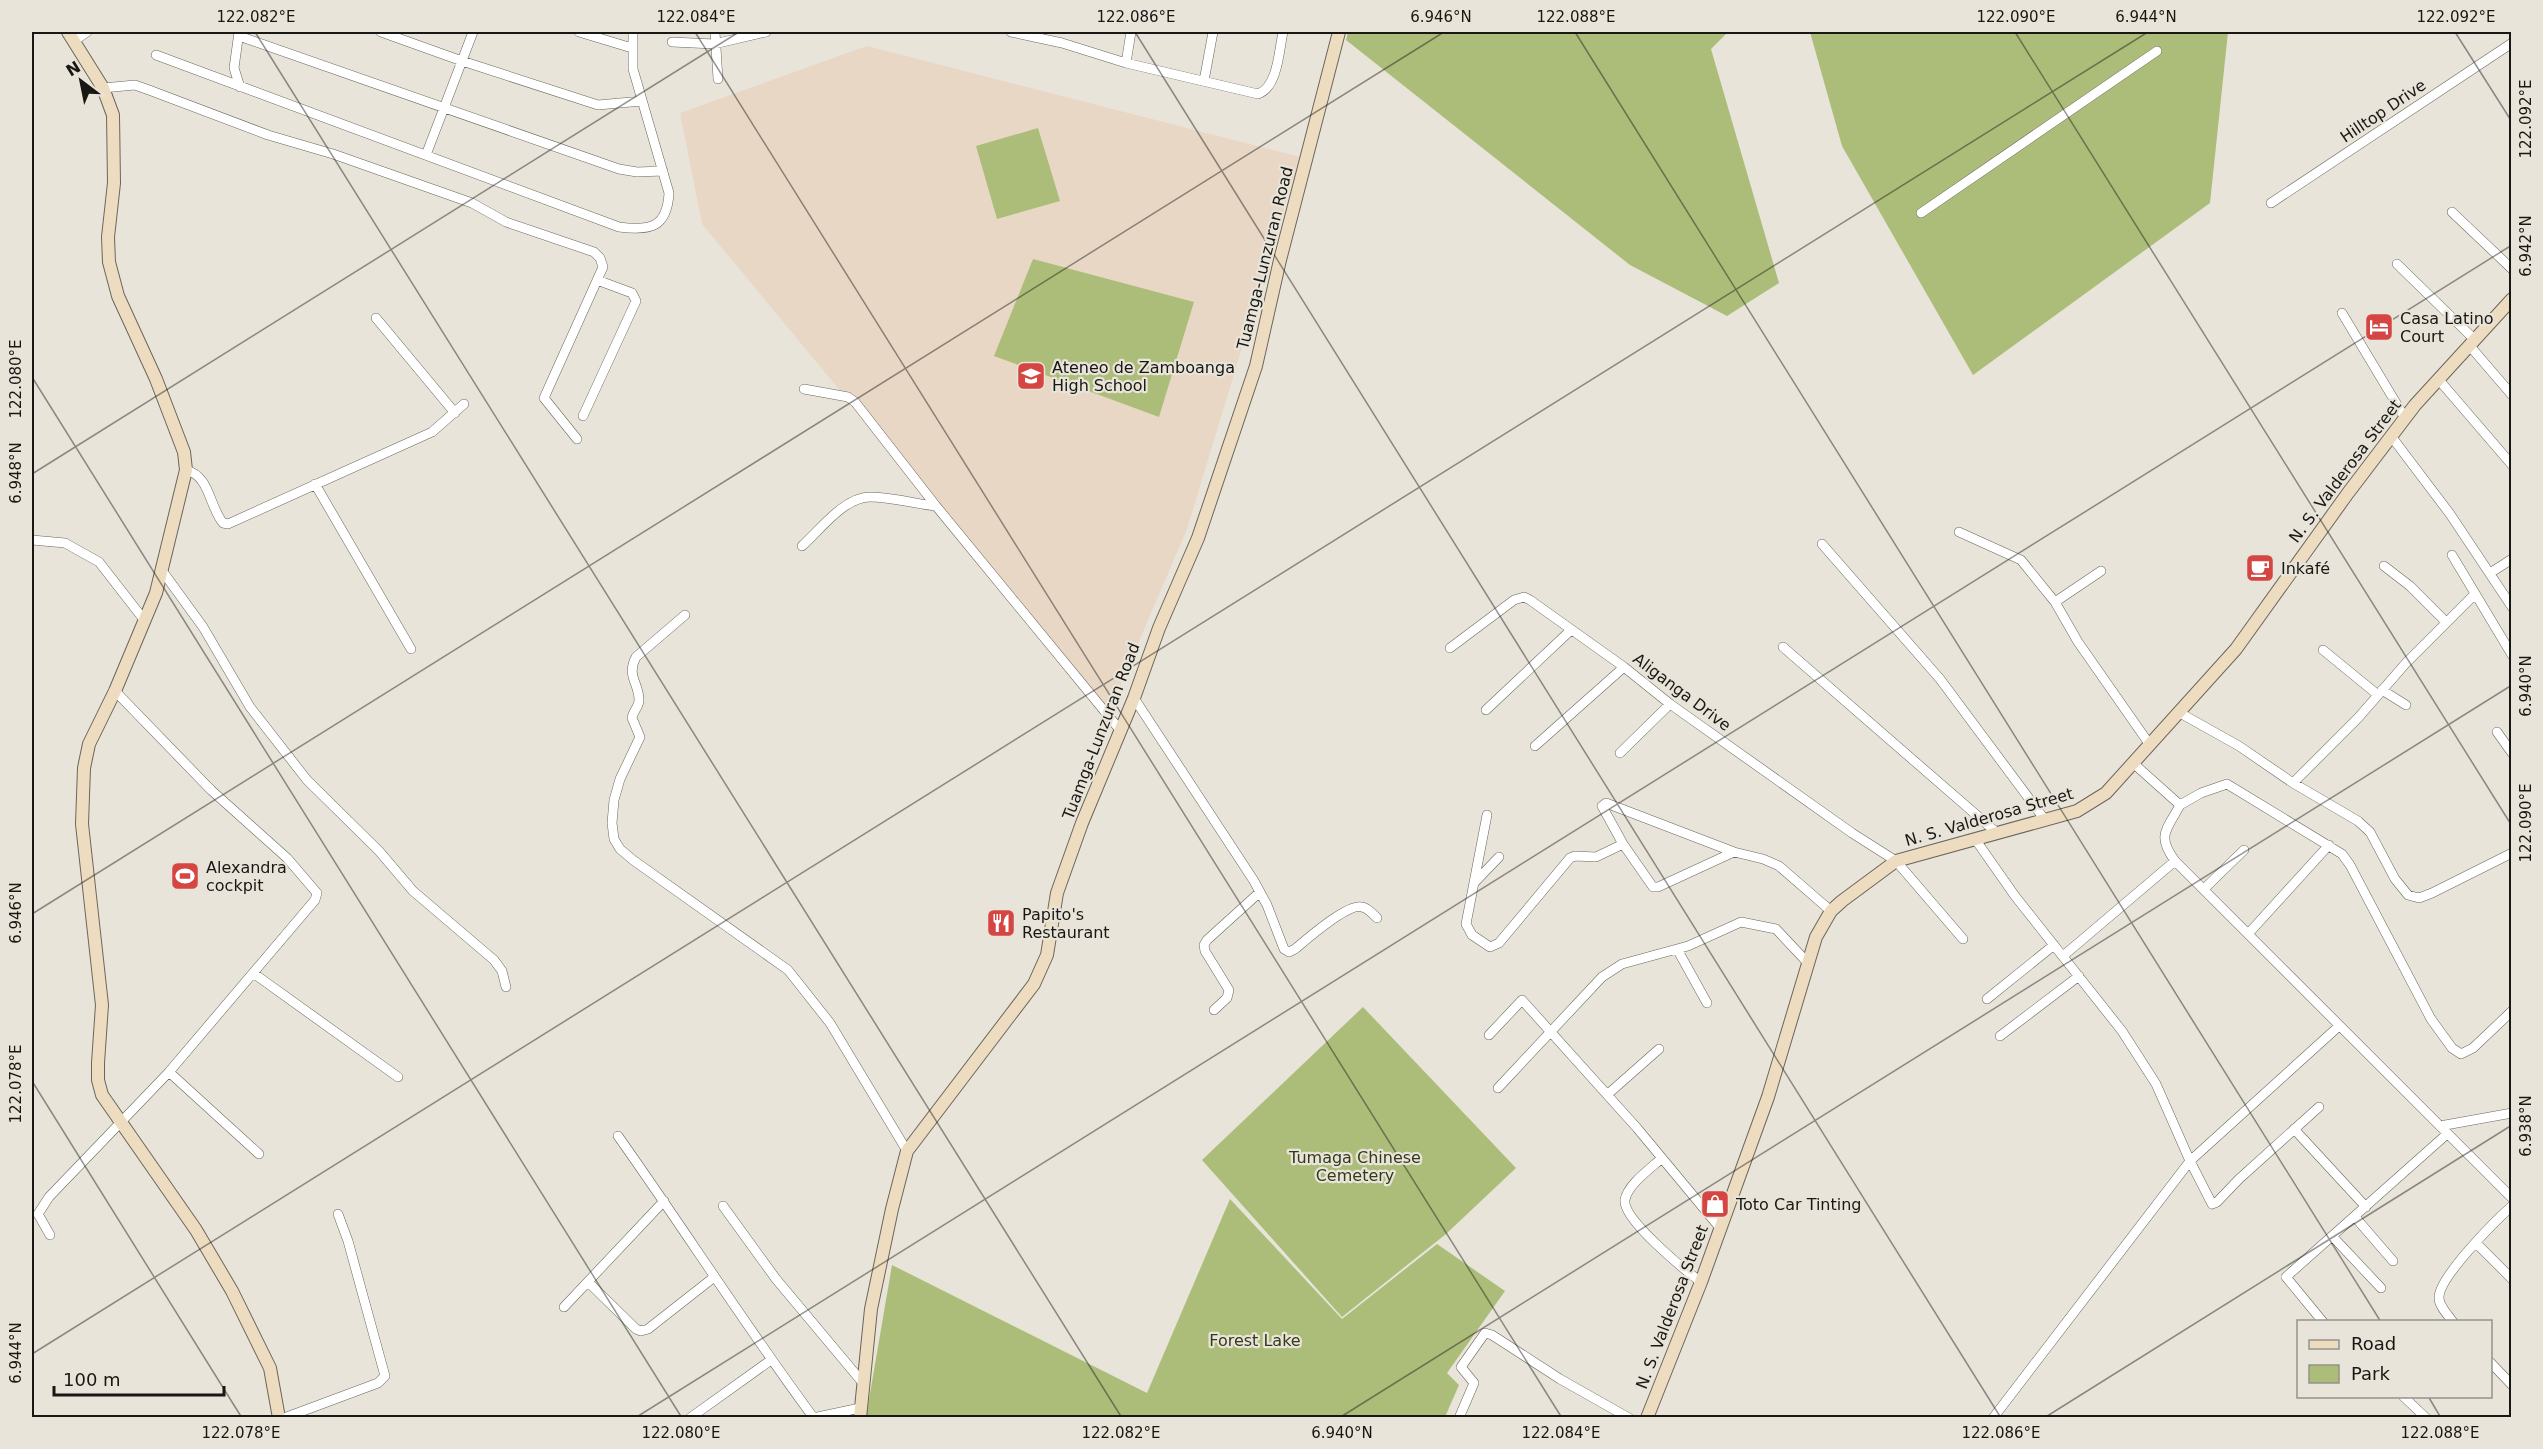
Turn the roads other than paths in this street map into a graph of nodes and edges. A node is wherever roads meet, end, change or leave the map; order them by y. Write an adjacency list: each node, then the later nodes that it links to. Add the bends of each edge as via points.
1 (87, 32): 15 (street)
2 (381, 32): 23 (street)
3 (473, 32): 23 (street)
4 (579, 32): 20 (street)
5 (633, 32): 20 (street)
6 (715, 32): 18 (street)
7 (766, 32): 18 (street)
8 (1011, 32): 17 (street)
9 (1063, 32): 17 (street)
10 (1131, 32): 24 (street)
11 (1213, 32): 26 (street)
12 (1283, 32): 26 (street, via 1271,82 1263,92)
13 (1339, 32): 81 (street, Tuamga-Lunzuran Road, via 1256,366 1198,538)
14 (239, 34): 27 (street, via 234,68); 30 (street)
15 (71, 36): 28 (street)
16 (672, 42): 18 (street)
17 (1062, 43): 24 (street)
18 (714, 44): 25 (street)
19 (2511, 44): 33 (street, Hilltop Drive)
20 (632, 48): 29 (street)
21 (2157, 51): 35 (street)
22 (156, 55): 27 (street)
23 (462, 61): 29 (street, via 598,105); 30 (street)
24 (1126, 63): 26 (street)
25 (718, 79)
26 (1204, 81)
27 (240, 87): 31 (street)
28 (103, 88): 38 (street, via 142,87 268,135 472,203 506,222 594,252 603,267); 53 (street, via 113,115 109,262 118,296 184,452)
29 (642, 101): 32 (street)
30 (445, 108): 31 (street); 32 (street, via 619,169)
31 (426, 155): 32 (street, via 619,227 641,230 661,221 667,211 669,193)
32 (663, 171)
33 (2271, 203)
34 (2452, 212): 37 (street)
35 (1921, 213)
36 (2397, 264): 42 (street)
37 (2511, 269)
38 (597, 280): 48 (street, via 632,293 636,301); 51 (street, via 544,398)
39 (2511, 299): 42 (street, N. S. Valderosa Street)
40 (2342, 313): 49 (street)
41 (376, 318): 47 (street)
42 (2472, 342): 43 (street, N. S. Valderosa Street); 45 (street)
43 (2439, 380): 49 (street, N. S. Valderosa Street); 52 (street)
44 (804, 389): 55 (street, via 848,397 855,402)
45 (2511, 395)
46 (464, 404): 47 (street)
47 (455, 413): 54 (street, via 432,432)
48 (583, 416)
49 (2405, 418): 50 (street, N. S. Valderosa Street)
50 (2391, 436): 65 (street); 85 (street, N. S. Valderosa Street, via 2236,649)
51 (577, 439)
52 (2511, 465)
53 (186, 470): 54 (street, via 202,478 225,524); 64 (street)
54 (315, 484): 75 (street)
55 (936, 506): 59 (street, via 870,497 858,499); 86 (street)
56 (1959, 532): 67 (street, via 2021,560)
57 (32, 540): 70 (street, via 65,543 99,562)
58 (1822, 544): 96 (street, via 1940,679)
59 (802, 546)
60 (2452, 555): 66 (street)
61 (2511, 559): 65 (street)
62 (2384, 566): 71 (street)
63 (2101, 571): 67 (street)
64 (163, 572): 70 (street); 120 (street, via 250,706 307,780 379,851 413,891 494,960)
65 (2490, 573): 68 (street)
66 (2475, 594): 71 (street); 77 (street)
67 (2055, 602): 88 (street)
68 (2511, 607)
69 (684, 615): 141 (street, via 633,663 632,679 639,698 632,718 640,737 614,800 614,839 633,860 788,970 830,1023)
70 (146, 621): 79 (street)
71 (2446, 622): 80 (street)
72 (1571, 630): 74 (street, Aliganga Drive, via 1524,597); 78 (street, Aliganga Drive); 84 (street)
73 (1783, 647): 97 (street)
74 (1450, 648)
75 (411, 649)
76 (2323, 650): 80 (street)
77 (2511, 655)
78 (1624, 667): 82 (street, Aliganga Drive); 89 (street)
79 (115, 691): 118 (street, via 317,893); 136 (street, via 89,744 82,824 102,1005 98,1080 102,1095)
80 (2380, 692): 83 (street); 93 (street)
81 (1134, 698): 86 (street, Tuamga-Lunzuran Road); 109 (street)
82 (1670, 704): 90 (street); 105 (street, Aliganga Drive)
83 (2406, 705)
84 (1486, 710)
85 (2180, 713): 88 (street, N. S. Valderosa Street); 93 (street, via 2239,746)
86 (1120, 730): 141 (street, Tuamga-Lunzuran Road, via 1057,893 1047,955 1038,976)
87 (2497, 732): 91 (street)
88 (2150, 745): 92 (street, N. S. Valderosa Street)
89 (1535, 746)
90 (1620, 753)
91 (2511, 753)
92 (2133, 764): 94 (street); 96 (street, N. S. Valderosa Street, via 2106,793 2078,810)
93 (2292, 783): 103 (street, via 2365,827 2408,895 2419,898 2432,893)
94 (2180, 805): 100 (street, via 2227,784); 106 (street, via 2163,838)
95 (1487, 815): 107 (street)
96 (2045, 820): 97 (street, N. S. Valderosa Street)
97 (1995, 832): 98 (street, N. S. Valderosa Street)
98 (1974, 839): 105 (street, N. S. Valderosa Street); 114 (street)
99 (1623, 844): 102 (street, via 1653,887); 102 (street, via 1601,809 1603,804); 107 (street, via 1596,857 1570,858 1499,943 1490,947 1472,935 1466,924)
100 (2330, 845): 112 (street); 124 (street, via 2350,865 2426,1009 2452,1047 2461,1054 2473,1048)
101 (2244, 850): 108 (street)
102 (1734, 852): 110 (street, via 1779,866)
103 (2511, 853)
104 (1499, 856): 107 (street)
105 (1896, 861): 110 (street, N. S. Valderosa Street); 113 (street, Aliganga Drive)
106 (2175, 861): 108 (street); 116 (street)
107 (1475, 882)
108 (2204, 889): 112 (street)
109 (1260, 892): 111 (street, via 1280,943 1289,952 1355,906 1367,909); 123 (street, via 1204,945 1229,990 1227,998)
110 (1831, 911): 117 (street, N. S. Valderosa Street)
111 (1377, 918)
112 (2248, 934): 125 (street)
113 (1963, 939)
114 (2054, 945): 116 (street); 121 (street)
115 (1677, 949): 117 (street, via 1741,922 1752,922 1776,929); 122 (street); 126 (street, via 1611,970)
116 (2063, 956): 119 (street)
117 (1807, 962): 152 (street, N. S. Valderosa Street, via 1768,1097)
118 (253, 973): 130 (street); 131 (street)
119 (2079, 976): 128 (street); 144 (street, via 2122,1031 2156,1084)
120 (506, 987)
121 (1987, 999)
122 (1707, 1003)
123 (1214, 1010)
124 (2511, 1011)
125 (2339, 1026): 137 (street); 144 (street)
126 (1552, 1030): 127 (street, via 1522,999); 132 (street); 133 (street)
127 (1489, 1035)
128 (2000, 1036)
129 (1659, 1049): 133 (street)
130 (169, 1072): 136 (street); 142 (street)
131 (398, 1077)
132 (1498, 1088)
133 (1608, 1094): 143 (street)
134 (2319, 1107): 138 (street)
135 (2511, 1113): 137 (street)
136 (120, 1122): 153 (street, via 40,1209 39,1220); 172 (street, via 196,1230 232,1291 270,1368)
137 (2440, 1126): 139 (street)
138 (2294, 1130): 144 (street, via 2215,1204 2204,1192); 149 (street)
139 (2447, 1134): 145 (street); 149 (street)
140 (618, 1136): 146 (street)
141 (908, 1151): 167 (street, Tuamga-Lunzuran Road, via 871,1309)
142 (259, 1154)
143 (1662, 1158): 152 (street); 160 (street, via 1631,1188 1625,1199 1626,1207 1674,1262)
144 (2190, 1161): 178 (street)
145 (2511, 1198)
146 (664, 1201): 157 (street); 159 (street)
147 (723, 1206): 167 (street, via 776,1279)
148 (2511, 1206): 155 (street)
149 (2366, 1207): 151 (street)
150 (338, 1214): 173 (street, via 385,1376 378,1383)
151 (2355, 1217): 154 (street); 156 (street)
152 (1720, 1228): 160 (street, N. S. Valderosa Street)
153 (50, 1235)
154 (2332, 1237): 161 (street); 163 (street, via 2286,1277)
155 (2476, 1243): 158 (street); 164 (street, via 2443,1281 2438,1294 2439,1303)
156 (2393, 1261)
157 (713, 1278): 159 (street, via 641,1331); 165 (street)
158 (2511, 1279)
159 (588, 1282): 162 (street)
160 (1701, 1282): 177 (street, N. S. Valderosa Street)
161 (2381, 1288)
162 (564, 1307)
163 (2322, 1320)
164 (2452, 1320)
165 (771, 1360): 171 (street); 174 (street)
166 (2492, 1364): 168 (street)
167 (863, 1383): 170 (street, Tuamga-Lunzuran Road)
168 (2511, 1385)
169 (2405, 1398): 179 (street)
170 (860, 1413): 171 (street)
171 (813, 1417)
172 (279, 1418)
173 (284, 1418)
174 (690, 1418)
175 (1459, 1418): 176 (street, via 1474,1383 1461,1367 1485,1334)
176 (1629, 1418)
177 (1647, 1418)
178 (1993, 1418)
179 (2426, 1418)

